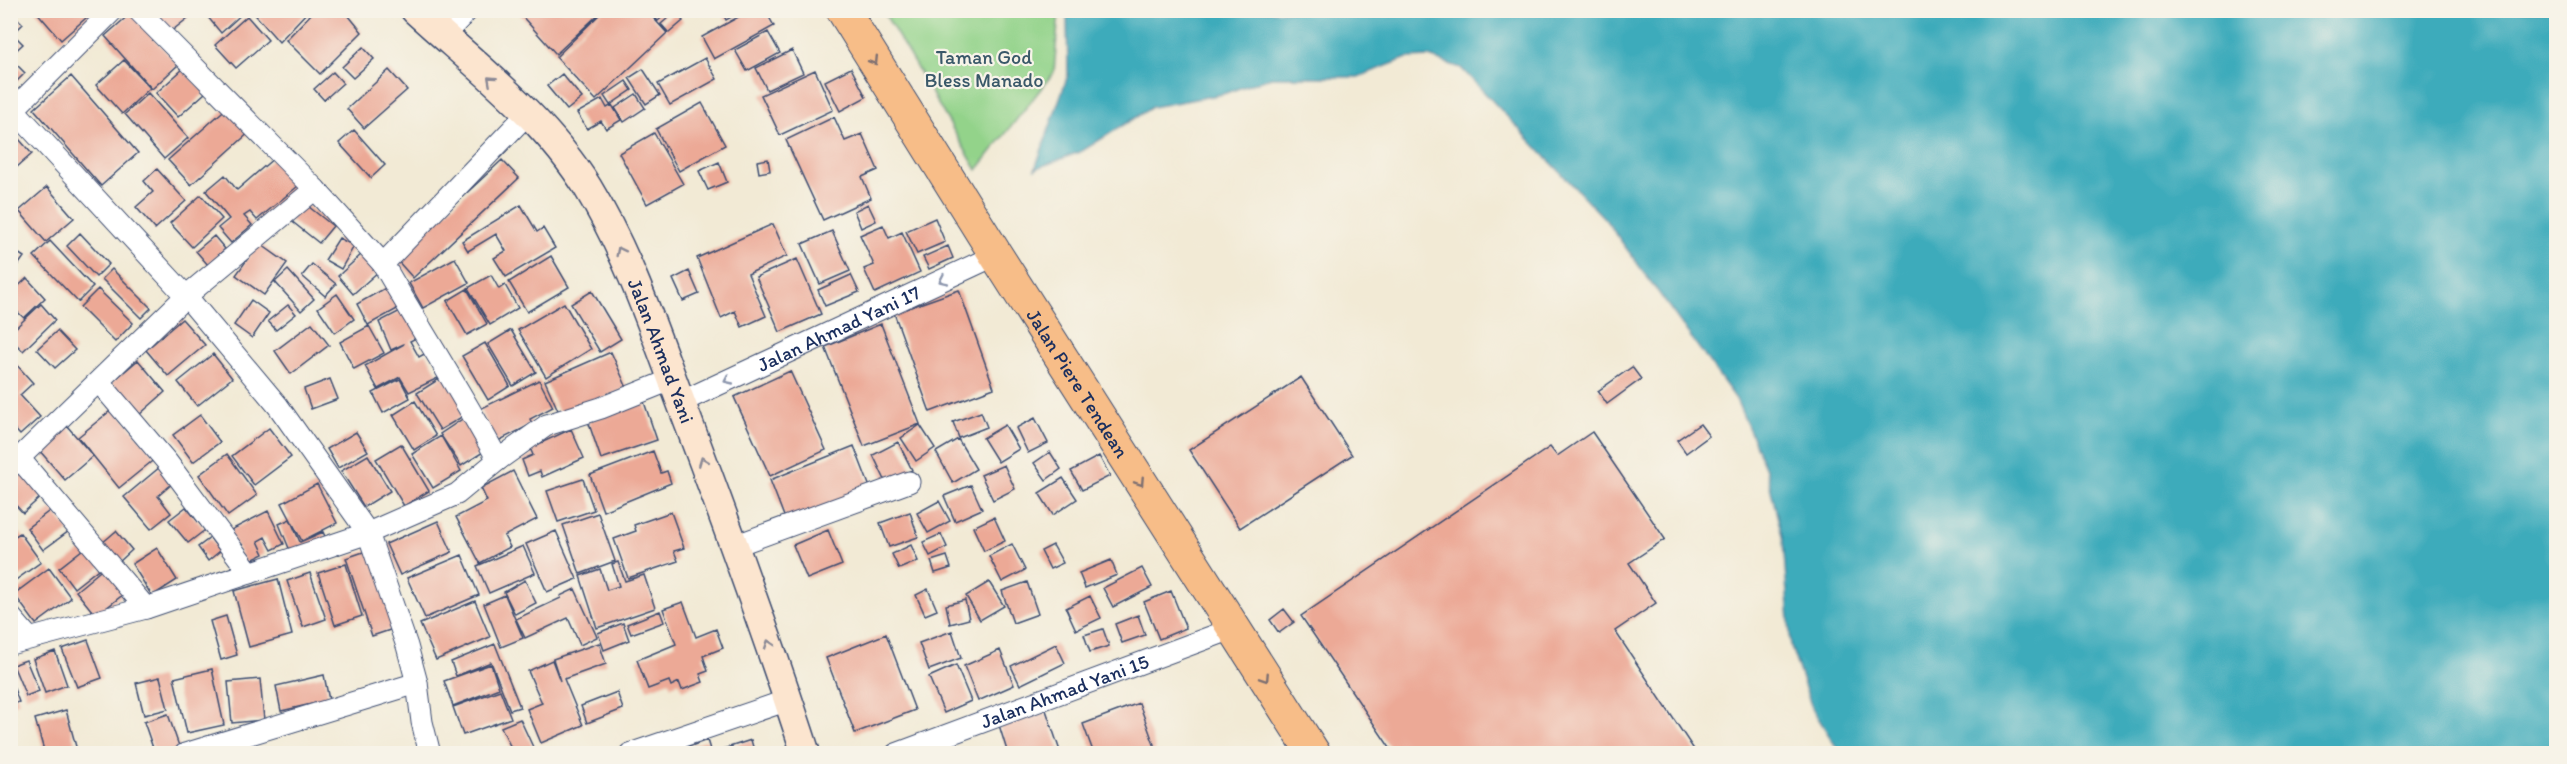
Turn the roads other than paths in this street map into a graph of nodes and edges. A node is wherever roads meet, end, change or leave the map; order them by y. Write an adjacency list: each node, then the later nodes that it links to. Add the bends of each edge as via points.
1 (113, 10): 7 (street)
2 (138, 10): 9 (street)
3 (415, 10): 6 (main road, Jalan Ahmad Yani)
4 (468, 10): 6 (street)
5 (843, 10): 10 (highway, Jalan Piere Tendean, one-way to 10)
6 (443, 36): 8 (main road, Jalan Ahmad Yani, one-way to 6)
7 (12, 112): 12 (street)
8 (528, 113): 11 (street); 14 (main road, Jalan Ahmad Yani, one-way to 8, via 633,277 588,188)
9 (315, 189): 11 (street); 12 (street)
10 (996, 255): 14 (street, Jalan Ahmad Yani 17, one-way to 14); 23 (highway, Jalan Piere Tendean, one-way to 23)
11 (383, 264): 15 (street)
12 (186, 296): 13 (street); 18 (street, via 278,406)
13 (99, 382): 16 (street); 20 (street, via 167,462)
14 (677, 390): 15 (street, Jalan Ahmad Yani 17, via 547,425); 19 (main road, Jalan Ahmad Yani, one-way to 14)
15 (498, 460): 18 (street, Jalan Ahmad Yani 17, via 458,495)
16 (15, 463): 21 (street)
17 (909, 482): 19 (street)
18 (368, 533): 20 (street, Jalan Ahmad Yani 17); 25 (street)
19 (734, 546): 26 (main road, Jalan Ahmad Yani, one-way to 19)
20 (249, 573): 21 (street, Jalan Ahmad Yani 17)
21 (146, 608): 24 (street, Jalan Ahmad Yani 17)
22 (10, 616): 24 (street)
23 (1233, 629): 31 (street, Jalan Ahmad Yani 15); 32 (highway, Jalan Piere Tendean, one-way to 32)
24 (20, 641)
25 (417, 683): 27 (street); 28 (street)
26 (788, 700): 29 (street); 30 (main road, Jalan Ahmad Yani)
27 (185, 753)
28 (430, 753)
29 (630, 753)
30 (806, 753)
31 (896, 753)
32 (1314, 753)

